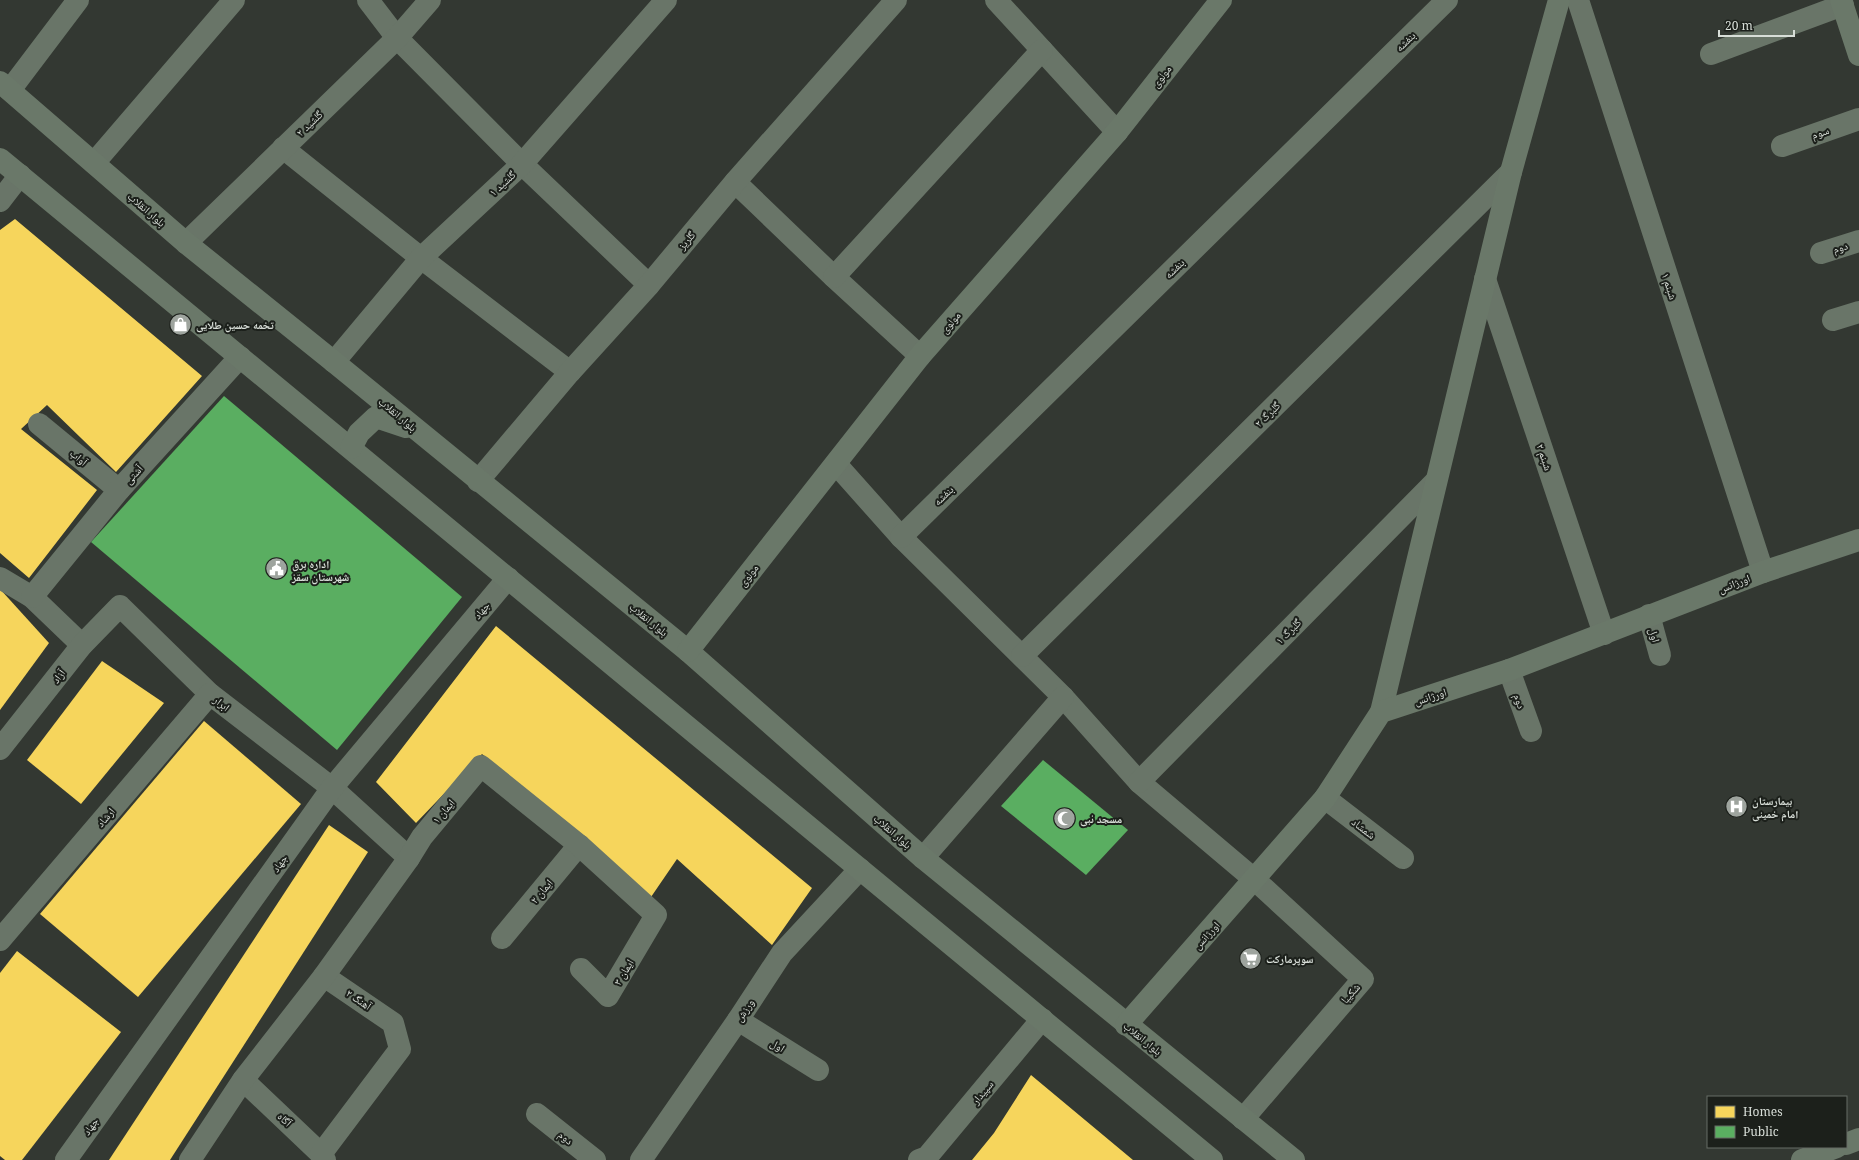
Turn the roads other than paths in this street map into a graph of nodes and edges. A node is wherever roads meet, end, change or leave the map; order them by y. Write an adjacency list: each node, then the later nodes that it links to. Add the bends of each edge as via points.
1 (78, 0): 17 (street)
2 (234, 0): 23 (street)
3 (368, 0): 13 (street)
4 (430, 0): 13 (street, گلشید ۲)
5 (666, 0): 24 (street, گلشید ۱)
6 (896, 0): 27 (street, گلریز)
7 (996, 0): 14 (street)
8 (1221, 0): 19 (main road, مولوی)
9 (1447, 0): 49 (street, بنفشه)
10 (1559, 0): 25 (main road)
11 (1578, 0): 51 (street, شبنم ۱)
12 (1842, 2): 15 (street); 16 (main road)
13 (397, 38): 21 (street, گلشید ۲); 24 (street)
14 (1042, 50): 19 (street); 33 (street)
15 (1711, 54)
16 (1859, 55)
17 (5, 86): 23 (main road, بلوار انقلاب)
18 (1859, 118): 20 (street, سوم)
19 (1117, 132): 38 (main road, مولوی)
20 (1782, 146)
21 (283, 148): 30 (street, گلشید ۲); 32 (street)
22 (0, 159): 26 (main road)
23 (94, 163): 30 (main road, بلوار انقلاب)
24 (522, 164): 32 (street, گلشید ۱); 35 (street)
25 (1511, 172): 34 (main road); 61 (street, گلبرگ ۲)
26 (20, 175): 28 (street); 39 (main road)
27 (735, 182): 33 (street); 35 (street, گلریز)
28 (0, 201)
29 (1859, 241): 31 (street, دوم)
30 (186, 243): 40 (main road, بلوار انقلاب)
31 (1821, 253)
32 (421, 258): 40 (street, گلشید ۱); 41 (street)
33 (834, 277): 38 (street)
34 (1485, 280): 47 (main road); 57 (street, شبنم ۲)
35 (649, 284): 41 (street, گلریز)
36 (1859, 312): 37 (street)
37 (1833, 320)
38 (920, 356): 45 (main road, مولوی)
39 (240, 357): 44 (main road); 48 (street, آشتی)
40 (334, 362): 43 (main road, بلوار انقلاب)
41 (570, 372): 46 (street, گلریز)
42 (39, 424): 48 (street, آواب)
43 (419, 432): 44 (main road, via 376,417 359,433); 46 (main road, بلوار انقلاب)
44 (351, 448): 53 (main road)
45 (836, 464): 49 (street); 59 (main road, مولوی)
46 (478, 481): 59 (main road, بلوار انقلاب)
47 (1436, 481): 65 (main road); 68 (street, گلبرگ ۱)
48 (119, 490): 54 (street, آشتی)
49 (901, 537): 61 (street)
50 (1859, 540): 51 (main road, اورژانس)
51 (1763, 572): 56 (main road, اورژانس)
52 (0, 578): 54 (street)
53 (508, 578): 69 (street, جهاد); 75 (main road)
54 (32, 597): 58 (street)
55 (120, 606): 58 (street, آزاد); 63 (street, ابرار)
56 (1649, 615): 57 (main road, اورژانس); 60 (street, اول)
57 (1604, 634): 62 (main road, اورژانس)
58 (82, 645): 67 (street, آزاد)
59 (688, 651): 73 (main road, بلوار انقلاب)
60 (1660, 655)
61 (1022, 656): 64 (street)
62 (1509, 670): 65 (main road, اورژانس); 66 (street, دوم)
63 (210, 694): 69 (street, ابرار); 78 (street, ارشاد)
64 (1064, 697): 68 (street); 73 (street)
65 (1381, 712): 70 (main road, اورژانس)
66 (1530, 731)
67 (0, 749)
68 (1139, 782): 76 (street)
69 (332, 788): 72 (street, ابرار); 92 (street, جهاد)
70 (1325, 798): 74 (street, شمشاد); 76 (main road, اورژانس)
71 (579, 844): 72 (street, ایمان ۱, via 481,766 422,837); 77 (street, ایمان ۲); 79 (street, ایمان ۳, via 656,915 608,996)
72 (409, 858): 80 (street, ایمان ۱)
73 (923, 858): 83 (main road, بلوار انقلاب)
74 (1403, 858)
75 (860, 869): 81 (main road); 82 (street, ورزش, via 782,953)
76 (1255, 880): 83 (main road, اورژانس); 87 (street, شکیبا, via 1363,979)
77 (502, 938)
78 (0, 940)
79 (581, 969)
80 (324, 976): 85 (street, ایمان ۱); 91 (street, آهنگ ۲, via 393,1023 400,1049)
81 (1042, 1019): 96 (street, سپیدار, via 927,1157); 97 (main road)
82 (738, 1020): 84 (street, اول); 95 (street, ورزش)
83 (1126, 1025): 87 (main road, بلوار انقلاب)
84 (818, 1070)
85 (243, 1080): 91 (street, آگاه); 93 (street, ایمان ۱)
86 (537, 1114): 94 (street, دوم)
87 (1243, 1119): 98 (main road, بلوار انقلاب)
88 (1859, 1139): 89 (main road)
89 (1847, 1144)
90 (1835, 1148): 99 (main road)
91 (323, 1157)
92 (66, 1160)
93 (190, 1160)
94 (595, 1160)
95 (641, 1160)
96 (919, 1160)
97 (1212, 1160)
98 (1294, 1160)
99 (1802, 1160)

